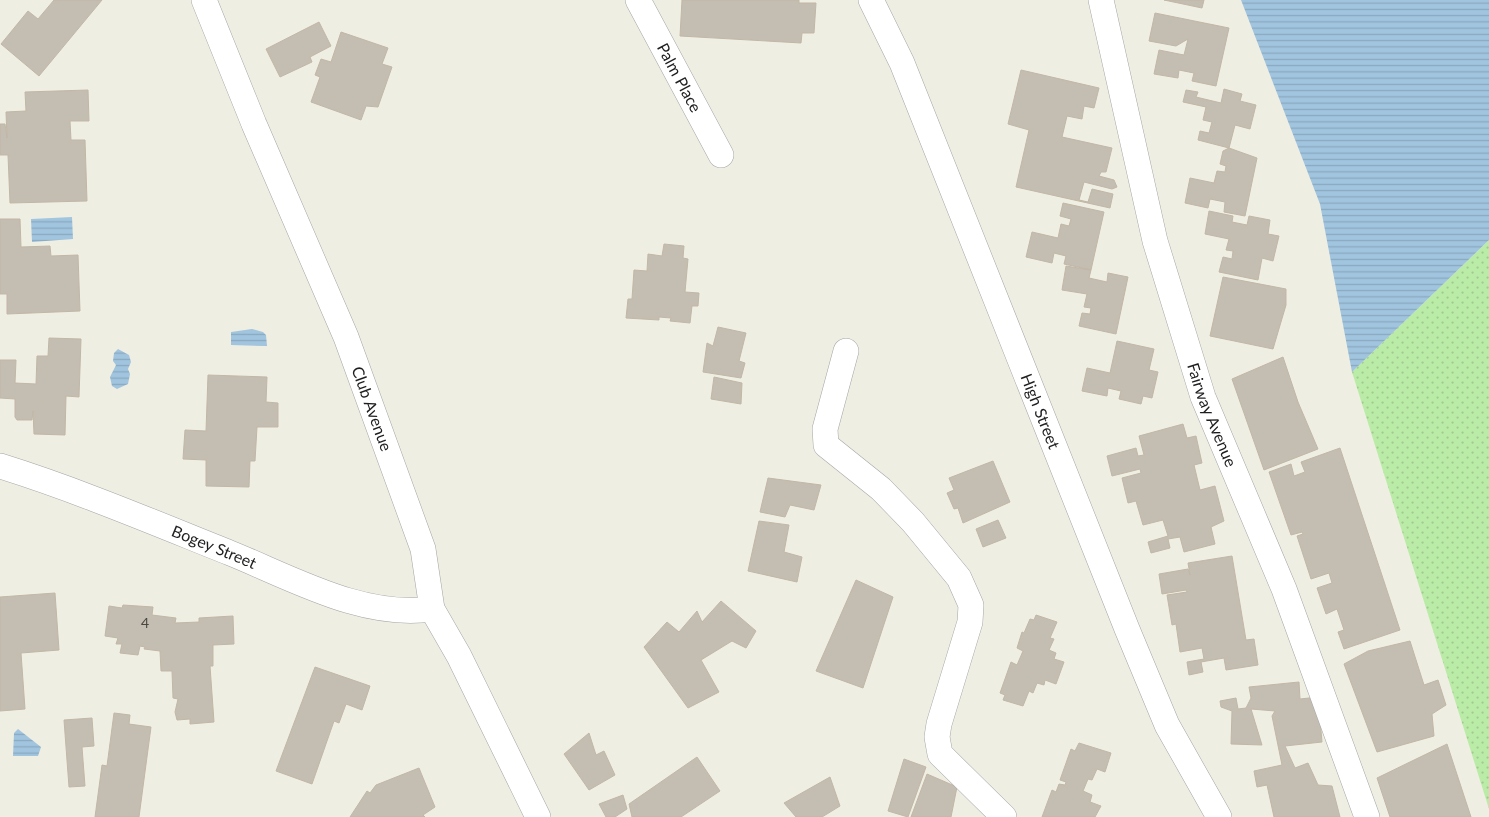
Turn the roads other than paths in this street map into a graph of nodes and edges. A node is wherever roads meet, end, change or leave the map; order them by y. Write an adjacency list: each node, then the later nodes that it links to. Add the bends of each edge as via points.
1 (204, 0): 8 (street, Club Avenue, via 346,337 423,549)
2 (638, 0): 5 (street, Palm Place)
3 (871, 0): 11 (street, High Street, via 902,63 1164,717)
4 (1101, 0): 12 (street, Fairway Avenue, via 1155,241 1203,397 1284,589)
5 (721, 155)
6 (846, 351): 10 (street, via 825,430 826,445 894,502 963,585 971,605 970,622 939,724 937,746 940,754)
7 (0, 466): 8 (street, Bogey Street, via 178,532 343,599 384,610)
8 (432, 609): 9 (street, Club Avenue, via 459,656)
9 (538, 817)
10 (1004, 817)
11 (1219, 817)
12 (1367, 817)

